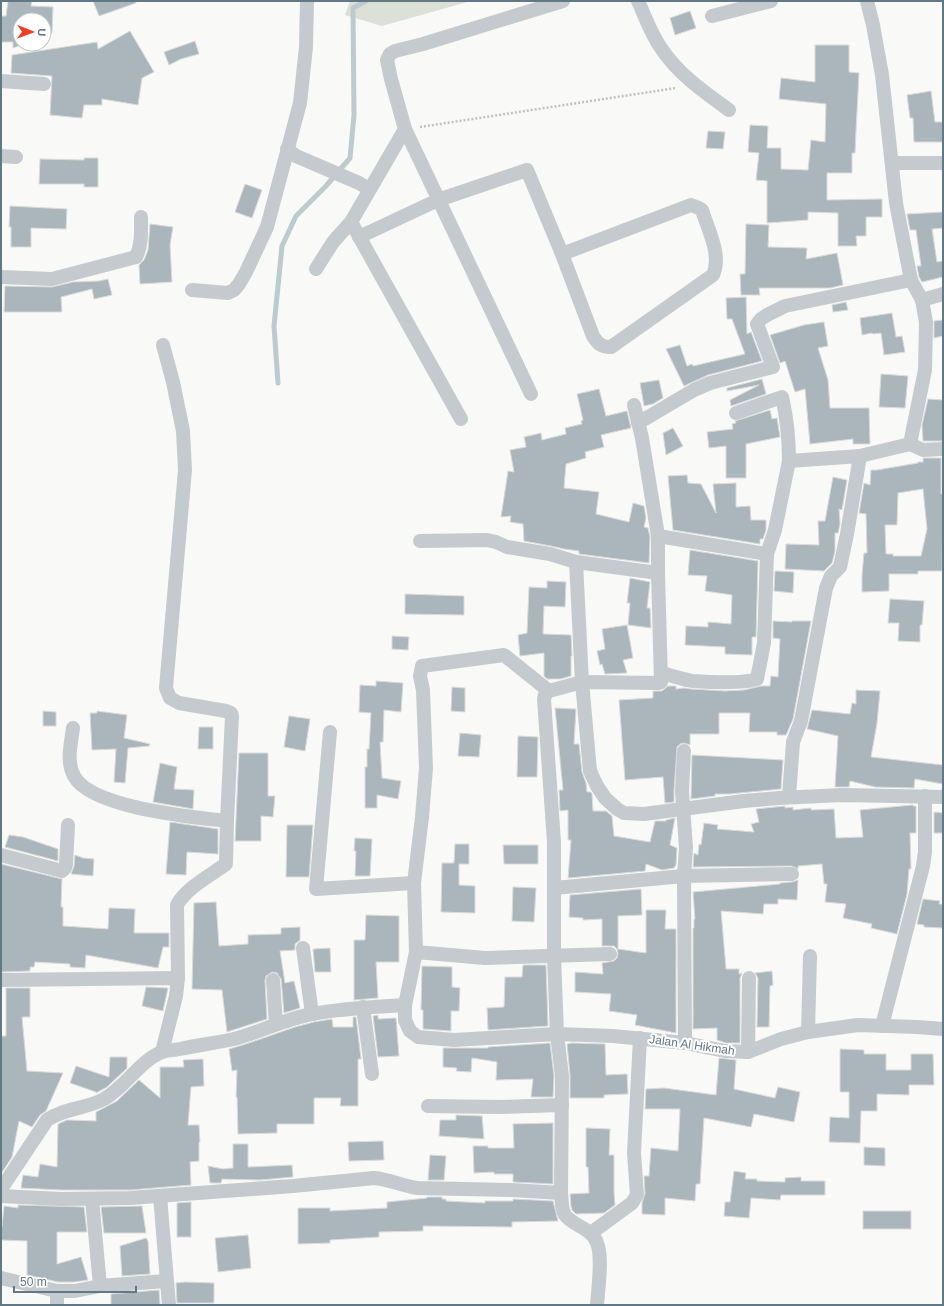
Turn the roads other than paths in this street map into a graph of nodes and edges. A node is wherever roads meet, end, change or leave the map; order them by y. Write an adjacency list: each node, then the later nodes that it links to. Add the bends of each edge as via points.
1 (307, 1): 11 (street, via 306,47)
2 (563, 1): 10 (street, via 390,54 387,60)
3 (638, 1): 9 (street, via 661,48 694,85)
4 (771, 1): 6 (street)
5 (867, 1): 14 (street, via 882,75)
6 (712, 16)
7 (1, 81): 8 (street)
8 (44, 84)
9 (729, 110)
10 (405, 129): 16 (street); 17 (street)
11 (292, 152): 16 (street); 25 (street, via 266,227 239,284 228,293)
12 (1, 156): 13 (street)
13 (16, 157)
14 (892, 163): 15 (street); 24 (street, via 896,203)
15 (943, 163)
16 (364, 186): 19 (street)
17 (438, 200): 20 (street); 21 (street, via 527,170); 29 (street)
18 (141, 217): 23 (street, via 140,250 136,257 52,279)
19 (351, 222): 20 (street); 22 (street, via 333,242)
20 (359, 237): 32 (street)
21 (562, 254): 21 (street, via 691,205 702,210 714,247 716,268 713,275 611,347 606,347 601,346 593,336)
22 (316, 269)
23 (1, 277)
24 (911, 280): 27 (street); 33 (street, via 805,301 785,306 767,315 757,324 773,367 694,390)
25 (192, 290)
26 (943, 294): 27 (street)
27 (922, 300): 34 (street, via 926,322 925,370)
28 (163, 345): 53 (street, via 183,431 185,470 166,688 170,698 179,703 231,713)
29 (531, 394)
30 (634, 405): 33 (street)
31 (736, 413): 37 (street, via 782,397 789,439)
32 (461, 419)
33 (638, 423): 38 (street)
34 (910, 444): 35 (street, via 923,450); 36 (street)
35 (943, 449)
36 (860, 456): 37 (street); 50 (street, via 840,567 831,576 826,588 801,721 793,742)
37 (788, 461): 40 (street, via 775,530)
38 (658, 536): 40 (street); 42 (street)
39 (420, 541): 41 (street, via 487,540)
40 (767, 554): 43 (street, via 764,644 757,678 749,682 692,681)
41 (576, 562): 42 (street); 44 (street)
42 (658, 573): 43 (street)
43 (662, 673): 44 (street, via 659,683)
44 (582, 682): 45 (street); 52 (street, via 590,771 605,798 624,813)
45 (548, 691): 58 (street, Jalan Al Hikmah, via 504,655 422,666 420,676 426,768); 59 (street, via 544,699 554,842)
46 (73, 728): 53 (street, via 69,761 71,770 74,778 82,786 95,794 170,814)
47 (330, 732): 58 (street, via 316,888)
48 (684, 751): 52 (street)
49 (925, 796): 50 (street); 51 (street); 73 (street, via 923,866)
50 (789, 797): 52 (street, via 744,800)
51 (943, 797)
52 (684, 810): 57 (street)
53 (227, 821): 65 (street, via 226,864 181,898 177,905)
54 (68, 825): 55 (street, via 64,870 59,871)
55 (1, 855)
56 (792, 874): 57 (street)
57 (684, 876): 59 (street); 78 (street)
58 (414, 883): 61 (street, Jalan Al Hikmah)
59 (554, 888): 63 (street)
60 (303, 948): 71 (street)
61 (416, 952): 63 (street, via 485,958); 69 (street, Jalan Al Hikmah)
62 (610, 954): 63 (street)
63 (554, 956): 76 (street)
64 (810, 956): 75 (street)
65 (178, 978): 67 (street); 79 (street)
66 (749, 978): 80 (street)
67 (1, 980)
68 (273, 980): 72 (street)
69 (405, 1005): 70 (street); 76 (street, Jalan Al Hikmah, via 405,1020 410,1031 418,1037 454,1040)
70 (363, 1007): 71 (street); 81 (street)
71 (312, 1014): 72 (street)
72 (276, 1024): 79 (street, via 259,1032 232,1039)
73 (882, 1026): 74 (street, Jalan Al Hikmah); 75 (street, Jalan Al Hikmah, via 858,1025)
74 (943, 1029)
75 (808, 1032): 80 (street, Jalan Al Hikmah)
76 (557, 1034): 77 (street, Jalan Al Hikmah); 82 (street, via 562,1076)
77 (640, 1038): 78 (street, Jalan Al Hikmah); 89 (street, via 634,1153 637,1195 632,1203)
78 (684, 1043): 80 (street, Jalan Al Hikmah, via 725,1051)
79 (162, 1052): 84 (street, via 144,1064 104,1099 92,1105 54,1115 47,1120)
80 (748, 1052)
81 (372, 1074)
82 (562, 1105): 83 (street); 85 (street)
83 (428, 1106)
84 (1, 1189)
85 (561, 1193): 87 (street, via 416,1188 374,1178); 89 (street, via 565,1214)
86 (1, 1196): 88 (street)
87 (160, 1196): 88 (street); 91 (street)
88 (92, 1199): 92 (street)
89 (591, 1233): 95 (street, via 599,1251)
90 (1, 1278): 93 (street)
91 (166, 1281): 92 (street); 94 (street)
92 (100, 1286): 93 (street)
93 (57, 1298)
94 (169, 1305)
95 (597, 1305)

